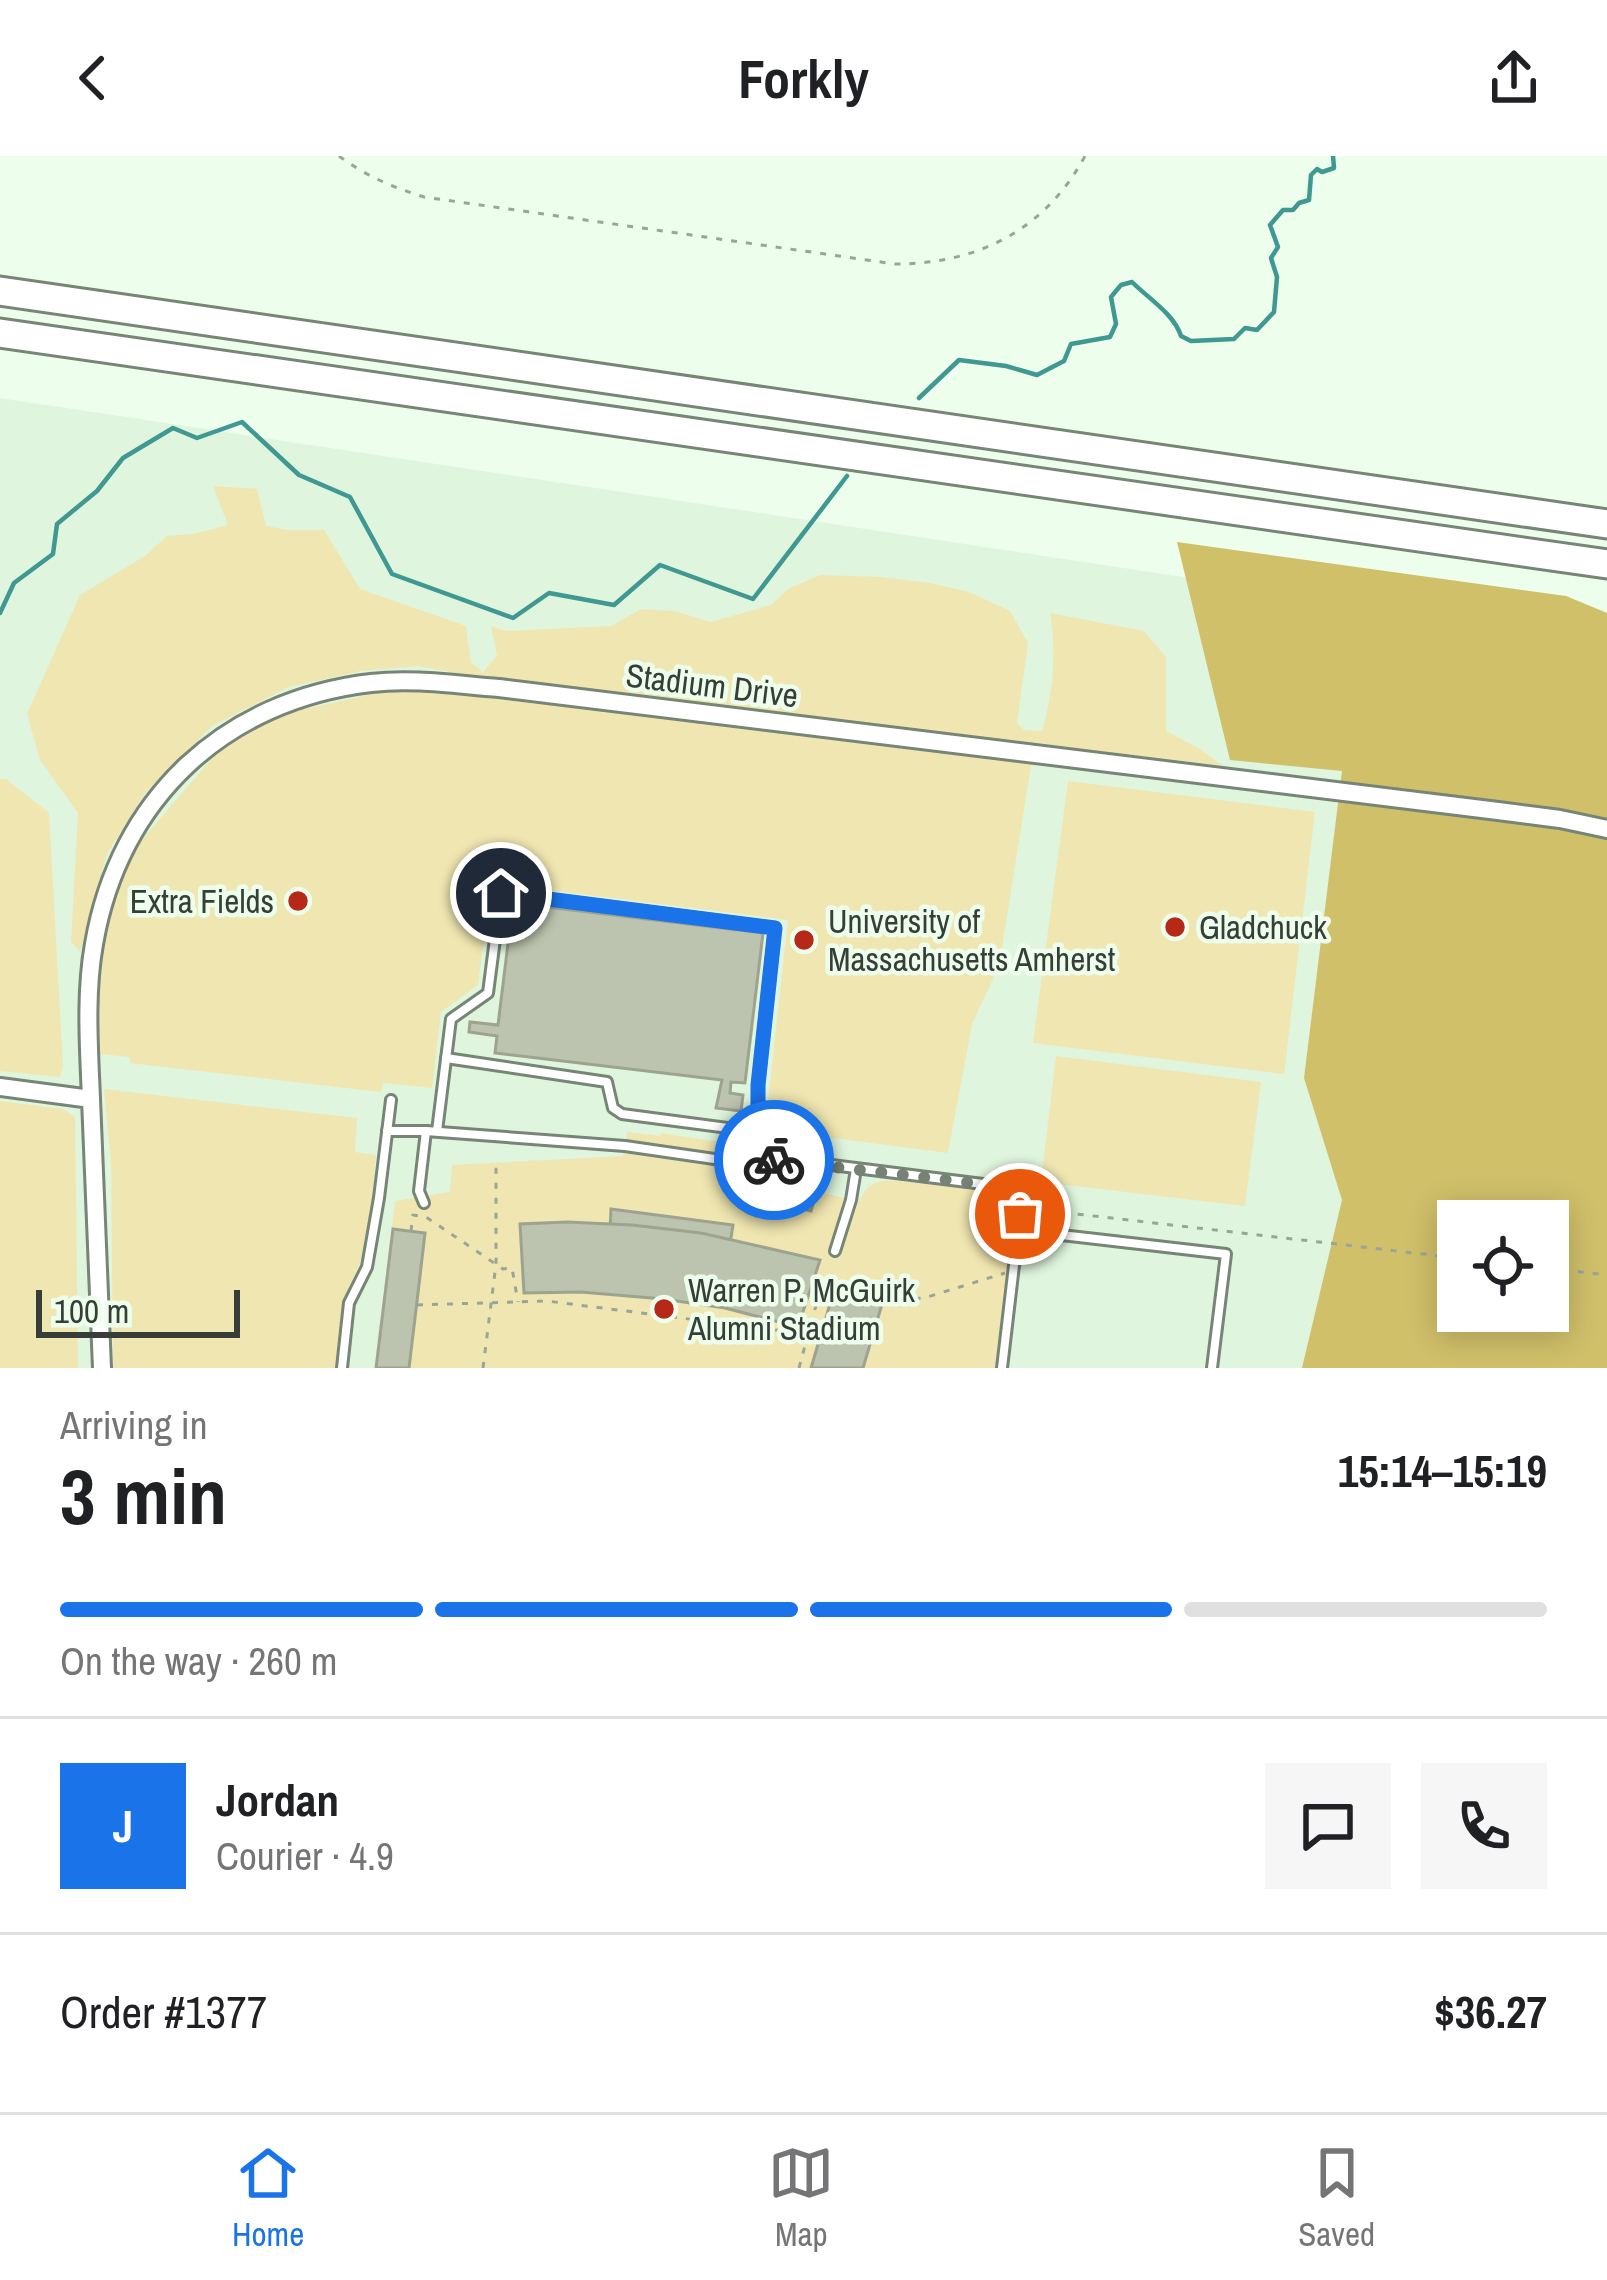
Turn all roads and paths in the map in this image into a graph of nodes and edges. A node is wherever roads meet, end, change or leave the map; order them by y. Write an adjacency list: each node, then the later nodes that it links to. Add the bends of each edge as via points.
1 (339, 156): 2 (path, via 424,197 895,264 951,260 1004,240 1049,206)
2 (1085, 156)
3 (0, 291): 5 (main road)
4 (0, 333): 6 (main road)
5 (1607, 524)
6 (1558, 557): 7 (main road); 8 (main road)
7 (1607, 564)
8 (1607, 577)
9 (1607, 830): 12 (street, Stadium Drive, via 499,688 394,681 346,687 283,704 221,736 176,776 129,841 106,890 92,958)
10 (446, 1058): 15 (lane); 16 (lane, via 607,1082 622,1114); 16 (lane, via 451,1019 488,993 501,893 775,928)
11 (0, 1088): 12 (street)
12 (91, 1099): 37 (street, Stadium Drive)
13 (391, 1100): 14 (lane)
14 (387, 1131): 15 (lane); 38 (lane, via 367,1267 349,1303)
15 (432, 1131): 18 (lane); 21 (lane, via 418,1191)
16 (753, 1132): 17 (lane); 18 (lane)
17 (781, 1135)
18 (751, 1160): 20 (lane)
19 (496, 1162): 27 (path)
20 (856, 1169): 22 (lane, via 991,1185); 25 (lane)
21 (424, 1203)
22 (1019, 1208): 23 (lane); 26 (path)
23 (1018, 1230): 29 (lane); 42 (lane, via 1226,1254)
24 (411, 1231): 27 (path, via 413,1215 426,1217)
25 (835, 1251)
26 (1437, 1256)
27 (496, 1264): 33 (path, via 512,1268); 34 (path)
28 (1569, 1270): 30 (path)
29 (1013, 1272): 32 (path, via 923,1298); 41 (lane)
30 (1607, 1275)
31 (822, 1283): 36 (path)
32 (885, 1295)
33 (518, 1302): 34 (path); 36 (path)
34 (491, 1303): 35 (path); 39 (path)
35 (417, 1305)
36 (807, 1334): 40 (path)
37 (102, 1368)
38 (341, 1368)
39 (483, 1368)
40 (799, 1368)
41 (1002, 1368)
42 (1212, 1368)

